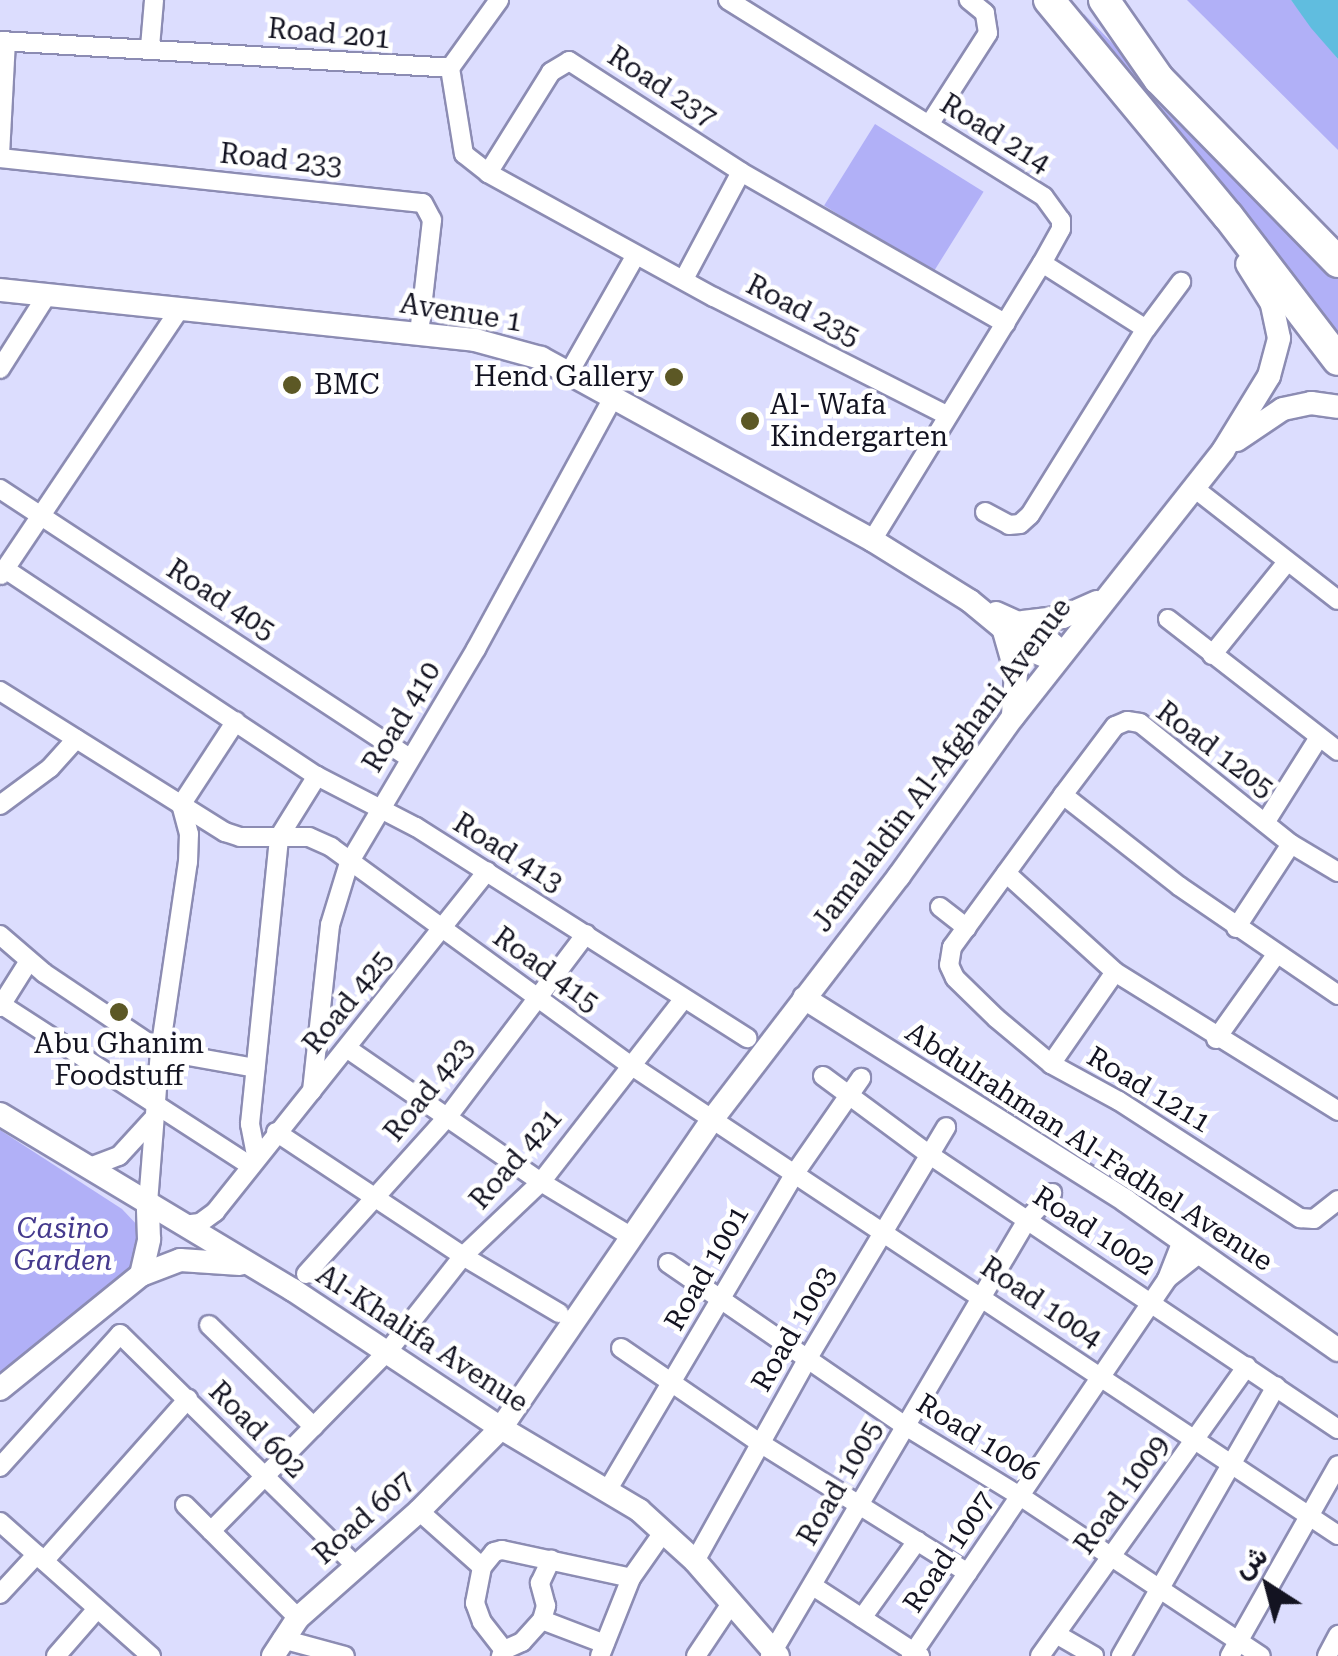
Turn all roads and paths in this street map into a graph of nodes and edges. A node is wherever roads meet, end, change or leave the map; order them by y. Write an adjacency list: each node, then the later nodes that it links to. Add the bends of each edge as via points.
1 (154, 0): 8 (street)
2 (499, 0): 9 (street)
3 (728, 0): 10 (street, Road 214)
4 (969, 0): 10 (street, via 985,12 988,33)
5 (1050, 0): 14 (main road)
6 (1104, 0): 16 (main road, via 1158,79)
7 (3, 41): 8 (street, Road 201); 11 (street, Road 233)
8 (150, 47): 9 (street, Road 201)
9 (450, 68): 13 (street, Road 235, via 464,154)
10 (929, 125): 17 (street, Road 214, via 1052,204 1061,229)
11 (0, 157): 25 (street, Road 233, via 423,203 432,220)
12 (741, 172): 13 (street, Road 237, via 569,62 551,72); 18 (street); 23 (street, Road 237)
13 (488, 173): 15 (street, Road 235)
14 (1228, 216): 26 (main road); 32 (street, Jamalaldin Al-Afghani Avenue, via 1234,245 1272,304 1278,338 1269,376)
15 (636, 255): 18 (street, Road 235); 28 (street)
16 (1338, 262)
17 (1042, 263): 23 (street, Road 214); 24 (street)
18 (684, 279): 31 (street, Road 235)
19 (1182, 282): 24 (street)
20 (0, 290): 21 (street, Avenue 1)
21 (46, 294): 22 (street, Avenue 1); 27 (street)
22 (179, 310): 25 (street, Avenue 1); 36 (street)
23 (1006, 324): 31 (street, Road 214)
24 (1146, 329): 35 (street, via 1030,514 1009,525)
25 (419, 334): 28 (street, Avenue 1, via 495,344)
26 (1338, 360)
27 (0, 369)
28 (570, 371): 29 (street, Avenue 1)
29 (614, 396): 37 (street, Avenue 1); 52 (street, Road 410)
30 (1338, 407): 32 (street, Jamalaldin Al-Afghani Avenue, via 1283,409)
31 (947, 415): 37 (street, Road 214)
32 (1223, 451): 33 (street, Jamalaldin Al-Afghani Avenue)
33 (1194, 488): 38 (street); 40 (street, Jamalaldin Al-Afghani Avenue)
34 (0, 489): 36 (street, Road 405)
35 (985, 512)
36 (39, 514): 39 (street); 52 (street, Road 405)
37 (872, 540): 43 (street, Avenue 1)
38 (1287, 562): 41 (street); 44 (street)
39 (2, 573): 48 (street, Road 413)
40 (1104, 598): 43 (street, via 1063,617); 45 (street, Jamalaldin Al-Afghani Avenue)
41 (1338, 600)
42 (1168, 619): 44 (street)
43 (1011, 626): 45 (street, Avenue 1); 47 (street)
44 (1212, 655): 50 (street)
45 (1059, 658): 47 (street, Jamalaldin Al-Afghani Avenue)
46 (0, 691): 49 (street, Road 415)
47 (1013, 717): 77 (street, Jamalaldin Al-Afghani Avenue)
48 (236, 721): 53 (street, Road 413); 56 (street)
49 (76, 739): 55 (street); 56 (street, Road 415)
50 (1318, 739): 51 (street); 58 (street)
51 (1338, 752)
52 (410, 758): 57 (street, Road 410)
53 (317, 776): 57 (street, Road 413); 59 (street)
54 (1062, 794): 58 (street, Road 1205, via 1116,726 1140,722); 64 (street, Road 1205); 67 (street)
55 (0, 805)
56 (182, 805): 59 (street, Road 415, via 240,837); 83 (street, via 188,862)
57 (377, 810): 61 (street, Road 410); 62 (street, Road 413)
58 (1266, 822): 60 (street, Road 1205)
59 (279, 837): 61 (street, Road 415, via 320,841); 86 (street)
60 (1292, 844): 63 (street, Road 1205); 67 (street)
61 (349, 863): 68 (street, Road 415); 89 (street, Road 410, via 330,925)
62 (486, 871): 68 (street, Road 425); 69 (street, Road 413)
63 (1338, 872)
64 (1006, 873): 66 (street, Road 1205); 74 (street)
65 (940, 908): 66 (street)
66 (967, 928): 73 (street, Road 1205, via 952,948)
67 (1236, 928): 71 (street)
68 (442, 929): 76 (street, Road 415); 82 (street, Road 425)
69 (586, 934): 76 (street, Road 423); 78 (street, Road 413)
70 (0, 935): 72 (street)
71 (1276, 955): 75 (street); 81 (street)
72 (29, 961): 79 (street); 83 (street)
73 (950, 965): 85 (street, Road 1211, via 955,978)
74 (1115, 972): 81 (street); 85 (street)
75 (1338, 995)
76 (537, 997): 84 (street, Road 415); 94 (street, Road 423)
77 (804, 998): 95 (street, Jamalaldin Al-Afghani Avenue); 111 (street, Abdulrahman Al-Fadhel Avenue)
78 (682, 1001): 80 (street, Road 413); 84 (street, Road 421)
79 (1, 1006): 92 (street)
80 (747, 1038)
81 (1216, 1039): 91 (street)
82 (348, 1049): 89 (street, Road 425); 94 (street)
83 (160, 1051): 86 (street); 92 (street)
84 (629, 1064): 95 (street, Road 415); 102 (street, Road 421)
85 (1051, 1064): 105 (street, Road 1211, via 1300,1218 1314,1219)
86 (255, 1068): 99 (street)
87 (822, 1076): 90 (street, Road 1002)
88 (861, 1078): 90 (street, Road 1001)
89 (312, 1091): 97 (street, Road 425)
90 (850, 1095): 98 (street, Road 1002); 101 (street, Road 1001)
91 (1338, 1111)
92 (154, 1112): 99 (street); 100 (street, via 119,1156); 106 (street)
93 (0, 1114): 100 (street, Al-Khalifa Avenue)
94 (449, 1116): 102 (street); 104 (street, Road 423)
95 (714, 1118): 101 (street, Road 1004); 110 (street, Jamalaldin Al-Afghani Avenue, via 694,1134)
96 (946, 1128): 98 (street, Road 1003)
97 (276, 1132): 99 (street, Road 425); 104 (street)
98 (928, 1153): 107 (street, Road 1002); 109 (street, Road 1003)
99 (252, 1160): 108 (street, Road 425, via 208,1218)
100 (90, 1167): 106 (street, Al-Khalifa Avenue)
101 (795, 1173): 109 (street, Road 1004); 118 (street, Road 1001)
102 (541, 1182): 110 (street); 112 (street, Road 421)
103 (1052, 1192): 107 (street, Road 1005)
104 (375, 1196): 112 (street); 115 (street, Road 423)
105 (1338, 1200)
106 (148, 1203): 108 (street, Al-Khalifa Avenue); 116 (street)
107 (1027, 1220): 117 (street, Road 1005); 119 (street, Road 1002)
108 (182, 1226): 114 (street, Al-Khalifa Avenue)
109 (882, 1232): 117 (street, Road 1004); 125 (street, Road 1003)
110 (630, 1236): 134 (street, Jamalaldin Al-Afghani Avenue)
111 (1191, 1247): 119 (street, Road 1007); 123 (street, Abdulrahman Al-Fadhel Avenue)
112 (463, 1256): 120 (street); 124 (street, Road 421)
113 (668, 1263): 118 (street, Road 1006)
114 (248, 1265): 116 (street, via 180,1260); 124 (street, Al-Khalifa Avenue)
115 (306, 1274)
116 (142, 1276): 130 (street)
117 (983, 1297): 127 (street, Road 1004); 132 (street, Road 1005)
118 (719, 1298): 125 (street, Road 1006); 128 (street, Road 1001)
119 (1152, 1302): 126 (street, Road 1002); 127 (street, Road 1007)
120 (560, 1313)
121 (209, 1325): 133 (street)
122 (621, 1348): 128 (street)
123 (1338, 1350)
124 (388, 1351): 133 (street, Road 421); 134 (street, Al-Khalifa Avenue)
125 (808, 1358): 132 (street, Road 1006); 137 (street, Road 1003)
126 (1247, 1366): 129 (street, Road 1002); 136 (street, Road 1009)
127 (1102, 1376): 136 (street, Road 1004); 143 (street, Road 1007)
128 (673, 1381): 137 (street); 142 (street, Road 1001)
129 (1276, 1386): 135 (street, Road 1002); 138 (street)
130 (0, 1389)
131 (188, 1400): 140 (street, Road 602, via 120,1334); 141 (street, Road 602); 153 (street)
132 (904, 1425): 143 (street, Road 1006); 145 (street, Road 1005)
133 (314, 1427): 141 (street, Road 421)
134 (501, 1428): 142 (street, Al-Khalifa Avenue); 146 (street, Road 607)
135 (1338, 1428)
136 (1195, 1441): 138 (street, Road 1004); 154 (street, Road 1009)
137 (760, 1443): 145 (street); 156 (street, Road 1003)
138 (1232, 1463): 147 (street, Road 1004); 162 (street)
139 (1338, 1465): 147 (street)
140 (0, 1467)
141 (264, 1477): 149 (street, Road 421); 157 (street, Road 602)
142 (607, 1491): 150 (street, Al-Khalifa Avenue)
143 (1020, 1496): 154 (street, Road 1006); 159 (street, Road 1007)
144 (184, 1505): 149 (street)
145 (859, 1505): 152 (street); 161 (street, Road 1005)
146 (419, 1510): 157 (street, Road 607); 158 (street)
147 (1309, 1516): 151 (street, Road 1004); 172 (street)
148 (0, 1522): 153 (street)
149 (211, 1531): 166 (street)
150 (664, 1531): 156 (street, Al-Khalifa Avenue); 160 (street)
151 (1338, 1535)
152 (916, 1541): 159 (street); 167 (street)
153 (40, 1557): 163 (street); 165 (street)
154 (1112, 1557): 162 (street, Road 1006); 169 (street, Road 1009)
155 (551, 1559): 158 (street, via 502,1550); 160 (street); 168 (street, via 540,1583)
156 (695, 1561): 164 (street, Al-Khalifa Avenue)
157 (356, 1565): 166 (street, Road 607)
158 (482, 1567): 174 (street, via 475,1603)
159 (968, 1573): 176 (street, Road 1007)
160 (631, 1578): 173 (street)
161 (813, 1586): 167 (street); 175 (street, Road 1005)
162 (1159, 1588): 172 (street, Road 1006); 183 (street)
163 (0, 1594)
164 (732, 1602): 175 (street, Al-Khalifa Avenue); 180 (street)
165 (97, 1609): 177 (street); 178 (street)
166 (298, 1618): 171 (street, Road 607)
167 (862, 1618): 176 (street)
168 (542, 1620): 173 (street); 174 (street)
169 (1056, 1634): 181 (street, Road 1009); 182 (street)
170 (1338, 1636): 185 (street)
171 (278, 1647): 179 (street)
172 (1235, 1648): 184 (street, Road 1006)
173 (602, 1650)
174 (503, 1653)
175 (774, 1654)
176 (915, 1655)
177 (56, 1656)
178 (150, 1656)
179 (345, 1656)
180 (696, 1656)
181 (1040, 1656)
182 (1094, 1656)
183 (1122, 1656)
184 (1261, 1656)
185 (1328, 1656)

